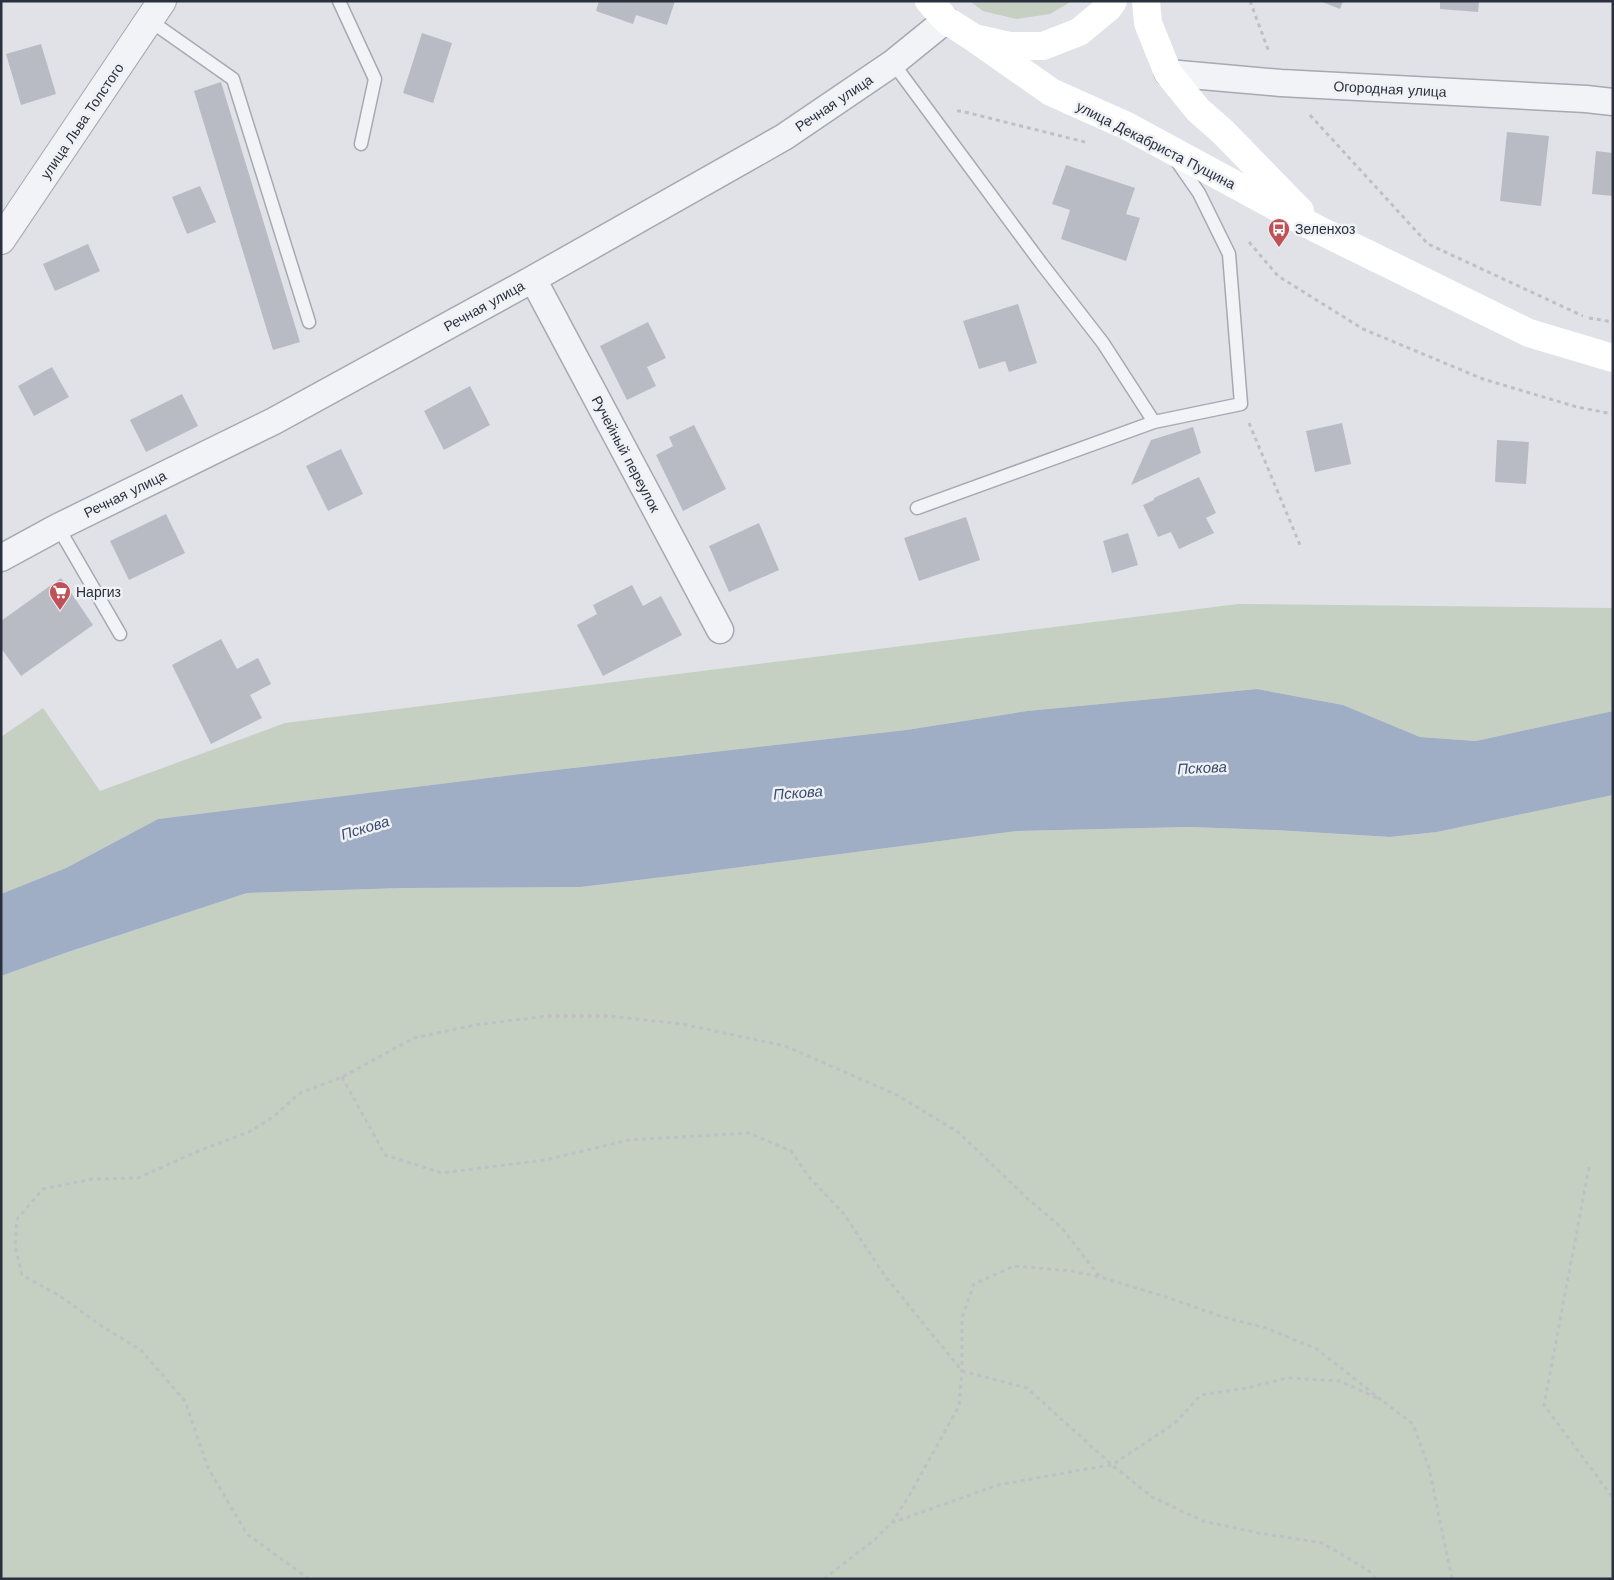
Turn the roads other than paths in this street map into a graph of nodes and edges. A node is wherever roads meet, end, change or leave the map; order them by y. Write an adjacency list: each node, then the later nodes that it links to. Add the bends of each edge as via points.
1 (338, 1): 10 (lane, via 375,79)
2 (1113, 1): 6 (main road, via 1079,32 1043,46 1009,46)
3 (1146, 1): 8 (main road, улица Декабриста Пущина, via 1148,24)
4 (155, 11): 13 (street, улица Льва Толстого); 15 (lane, via 233,79)
5 (938, 11): 6 (main road, улица Декабриста Пущина); 7 (street, Речная улица)
6 (974, 38): 11 (main road, улица Декабриста Пущина, via 1051,92 1127,126)
7 (893, 63): 14 (street, Речная улица, via 784,137); 17 (lane, via 1103,343)
8 (1168, 73): 9 (street, Огородная улица, via 1281,83); 12 (main road, улица Декабриста Пущина, via 1198,110)
9 (1613, 102)
10 (361, 144)
11 (1168, 150): 12 (main road, улица Декабриста Пущина); 17 (lane, via 1199,193 1229,254 1241,404)
12 (1317, 228): 16 (main road, улица Декабриста Пущина, via 1529,333)
13 (1, 240)
14 (533, 279): 19 (street, Речная улица, via 274,421); 21 (street, Ручейный переулок)
15 (308, 322)
16 (1613, 358)
17 (1154, 422): 18 (lane)
18 (917, 508)
19 (58, 527): 20 (street, Речная улица); 22 (lane)
20 (1, 558)
21 (720, 630)
22 (120, 634)

